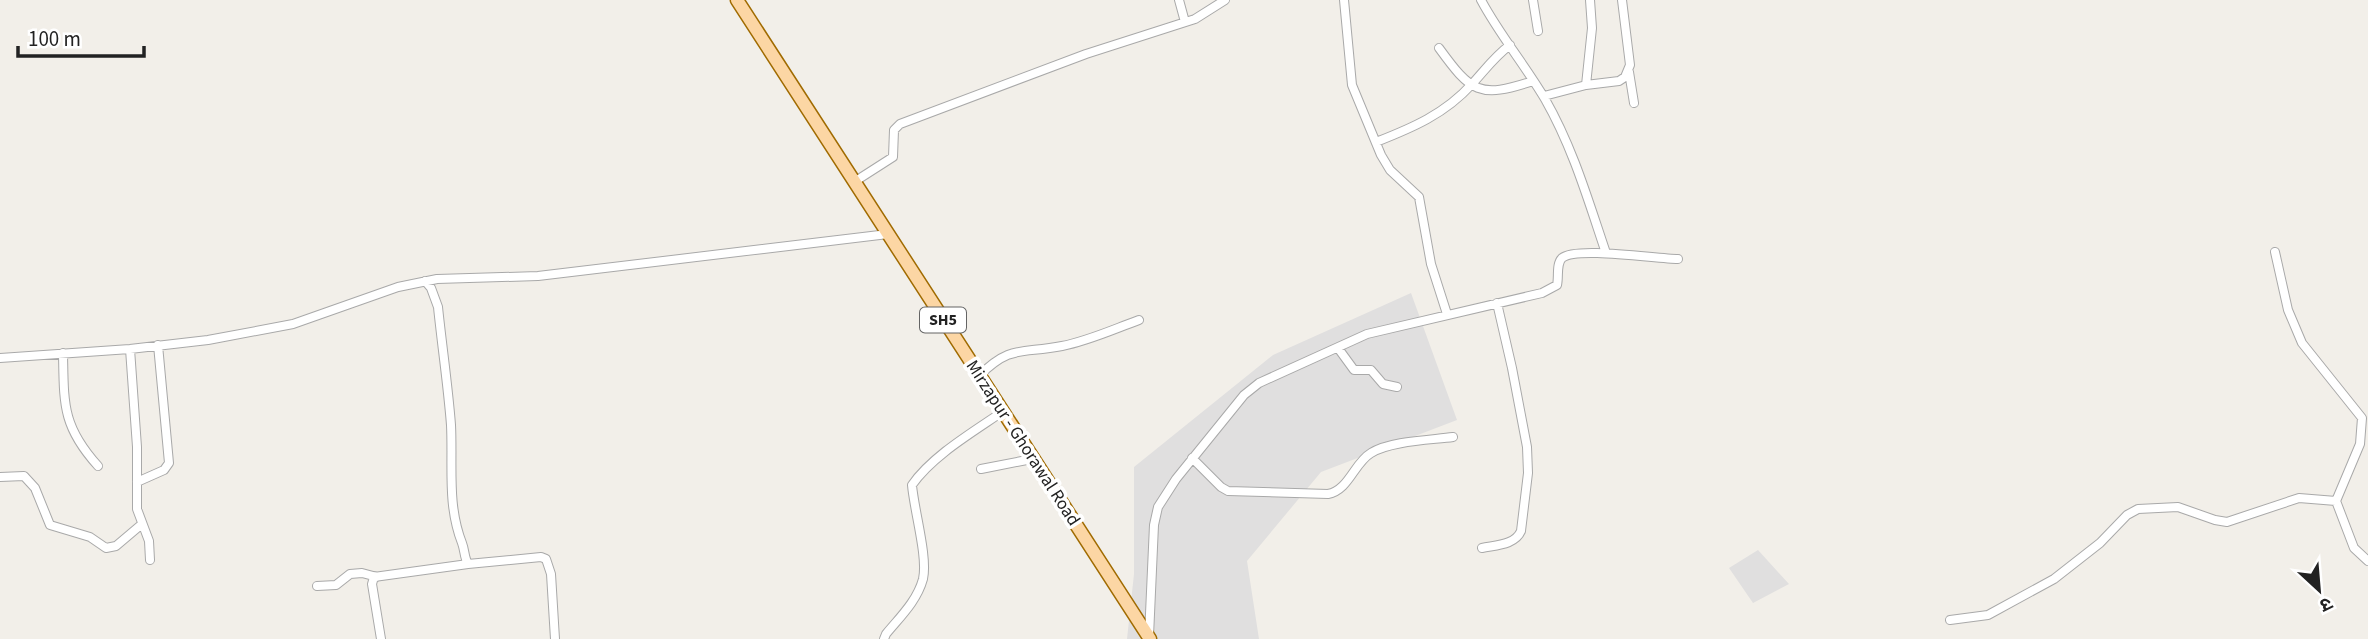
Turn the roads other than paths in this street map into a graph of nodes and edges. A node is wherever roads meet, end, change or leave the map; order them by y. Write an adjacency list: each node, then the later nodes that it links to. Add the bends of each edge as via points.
1 (737, 0): 20 (main road, Mirzapur - Ghorawal Road / SH5)
2 (1179, 0): 9 (street)
3 (1225, 0): 9 (street)
4 (1344, 0): 19 (street, via 1352,85)
5 (1480, 0): 11 (street)
6 (1533, 0): 10 (street)
7 (1590, 0): 16 (street)
8 (1622, 0): 13 (street)
9 (1185, 22): 20 (street, via 900,124 894,130 893,157)
10 (1538, 31)
11 (1510, 45): 14 (street); 15 (street)
12 (1438, 48): 15 (street)
13 (1629, 72): 16 (street, via 1619,80); 18 (street)
14 (1533, 80): 15 (street, via 1494,91); 17 (street)
15 (1471, 85): 19 (street, via 1430,120)
16 (1586, 85): 17 (street)
17 (1544, 96): 23 (street, via 1574,158)
18 (1634, 103)
19 (1376, 142): 27 (street, via 1390,170 1419,197 1431,264)
20 (854, 182): 21 (main road, Mirzapur - Ghorawal Road / SH5)
21 (888, 234): 25 (street, via 538,276); 34 (main road, Mirzapur - Ghorawal Road / SH5)
22 (2275, 252): 44 (street, via 2288,310 2302,343 2362,418 2360,444)
23 (1606, 253): 24 (street); 26 (street, via 1562,258 1557,285)
24 (1678, 259)
25 (425, 281): 29 (street, via 293,324); 49 (street, via 438,307 456,530)
26 (1497, 303): 27 (street); 46 (street, via 1513,368 1528,473 1518,538)
27 (1447, 314): 30 (street, via 1367,334)
28 (1139, 320): 34 (street, via 1062,346 1002,356)
29 (158, 345): 31 (street); 43 (street, via 169,463)
30 (1338, 348): 35 (street, via 1354,370 1371,370 1383,384); 38 (street, via 1259,383)
31 (131, 349): 32 (street); 43 (street)
32 (62, 354): 33 (street); 40 (street, via 68,422)
33 (0, 358)
34 (979, 376): 36 (main road, Mirzapur - Ghorawal Road / SH5)
35 (1397, 387)
36 (1002, 412): 39 (main road, Mirzapur - Ghorawal Road / SH5); 56 (street, via 959,442 912,485 923,579 913,602)
37 (1453, 437): 38 (street, via 1372,452 1339,490 1328,494 1228,491)
38 (1192, 458): 53 (street, via 1158,507)
39 (1032, 459): 41 (street); 53 (main road, Mirzapur - Ghorawal Road / SH5)
40 (98, 467)
41 (981, 469)
42 (0, 477): 45 (street, via 24,476 35,488 50,525 90,537 106,548 116,546)
43 (137, 482): 45 (street)
44 (2336, 501): 48 (street, via 2354,548); 52 (street, via 2299,498 2227,522 2178,507 2138,509 2054,579 1988,615)
45 (142, 524): 47 (street)
46 (1482, 548)
47 (150, 559)
48 (2368, 561)
49 (468, 564): 50 (street); 55 (street, via 547,559)
50 (380, 578): 51 (street, via 350,574 336,585); 54 (street, via 374,577 372,584)
51 (317, 586)
52 (1950, 621)
53 (1150, 638)
54 (381, 639)
55 (555, 639)
56 (884, 639)

